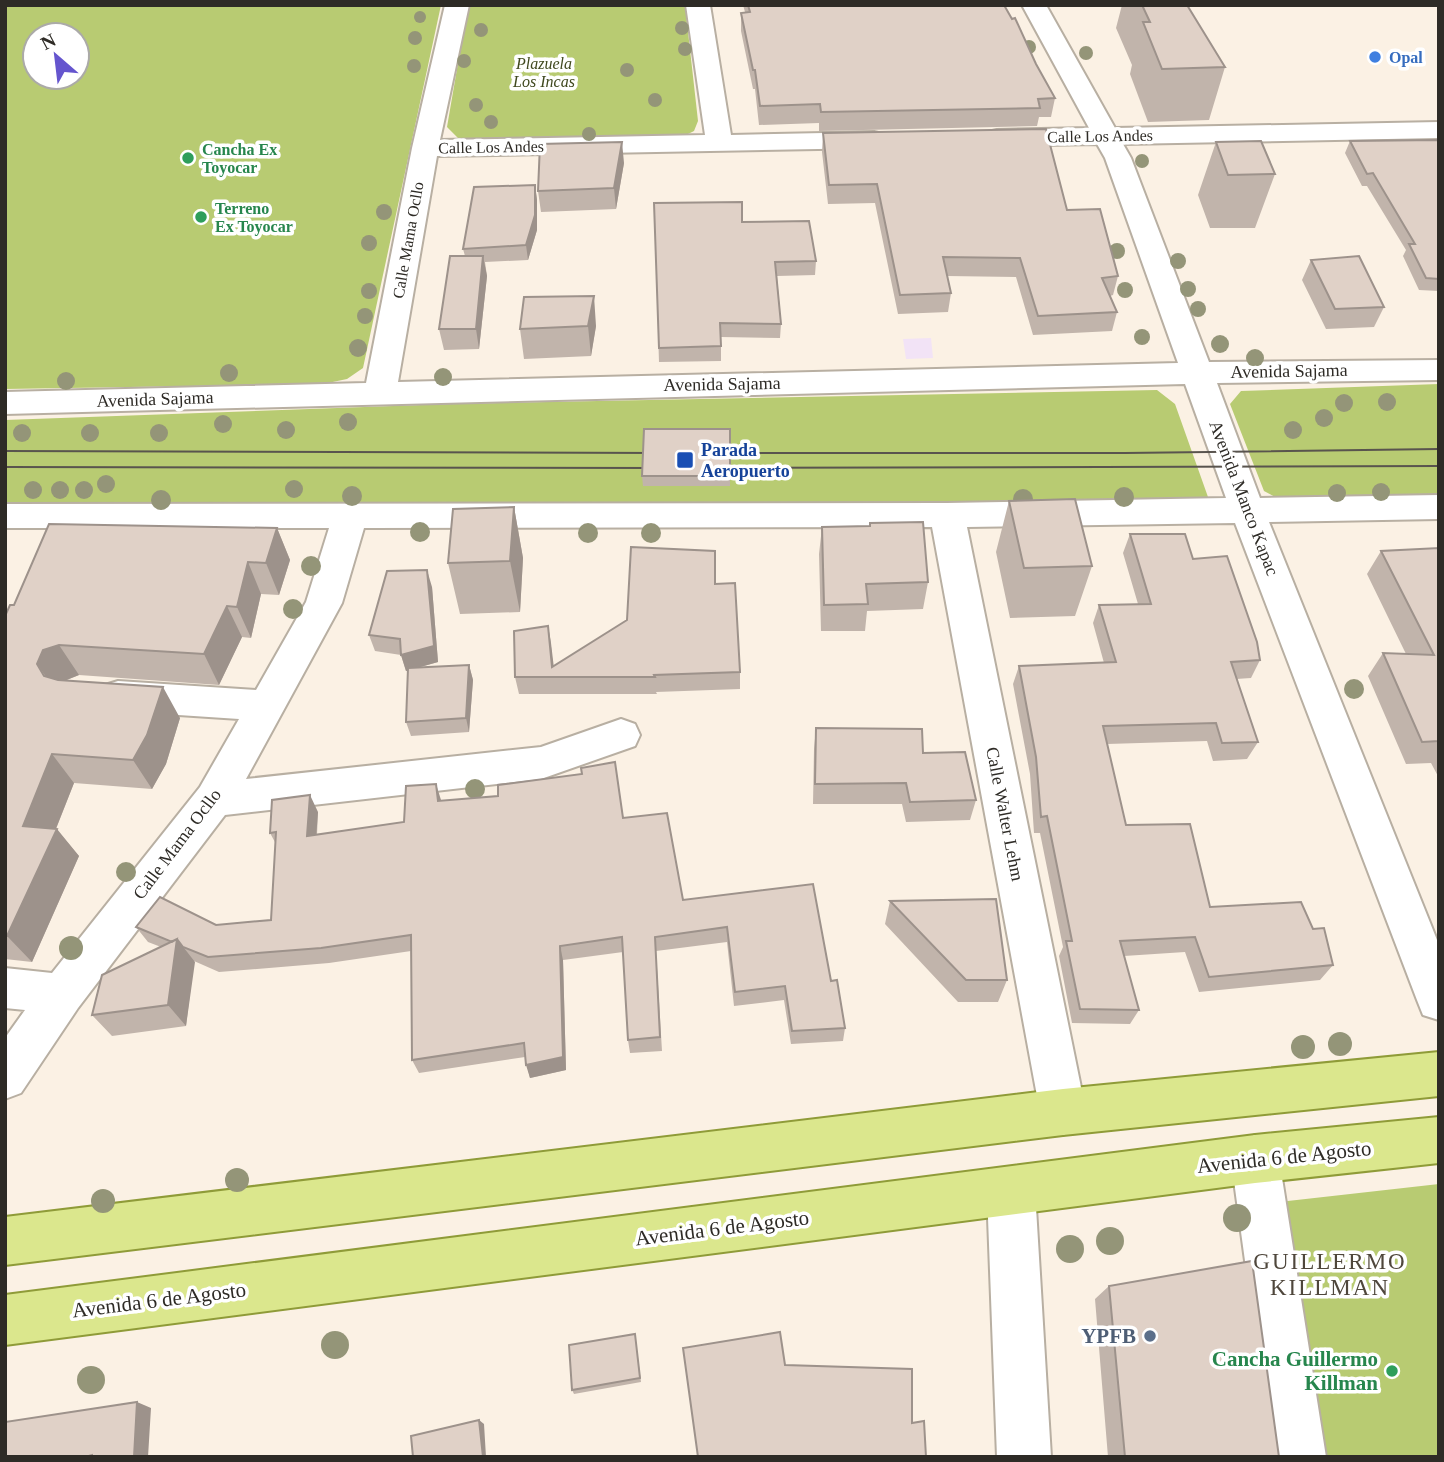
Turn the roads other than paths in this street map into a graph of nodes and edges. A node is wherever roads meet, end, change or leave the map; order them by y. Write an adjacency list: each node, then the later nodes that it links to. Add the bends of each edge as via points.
1 (457, 5): 9 (street, Calle Mama Ocllo)
2 (698, 5): 8 (street)
3 (1034, 5): 5 (street, Avenida Manco Kapac)
4 (1439, 130): 5 (street, Calle Los Andes)
5 (1107, 136): 6 (street, Calle Los Andes); 11 (street, Avenida Manco Kapac)
6 (971, 139)
7 (902, 140): 8 (street, Calle Los Andes)
8 (719, 143): 9 (street, Calle Los Andes)
9 (425, 148): 12 (street, Calle Mama Ocllo)
10 (1439, 370): 11 (street, Avenida Sajama)
11 (1196, 373): 12 (street, Avenida Sajama); 15 (street, Avenida Manco Kapac)
12 (380, 393): 13 (street, Avenida Sajama)
13 (5, 403)
14 (1439, 506): 15 (street)
15 (1248, 512): 16 (street); 25 (street, Avenida Manco Kapac)
16 (947, 515): 18 (street); 28 (street, Calle Walter Lehm)
17 (5, 516): 18 (street)
18 (350, 517): 20 (street, Calle Mama Ocllo, via 324,603)
19 (79, 694): 20 (street)
20 (266, 706): 22 (street, Calle Mama Ocllo)
21 (621, 735): 22 (street, via 541,763)
22 (214, 799): 24 (street, Calle Mama Ocllo)
23 (5, 988): 24 (street)
24 (62, 994): 27 (street, Calle Mama Ocllo)
25 (1439, 1000)
26 (1439, 1074): 28 (main road)
27 (5, 1077)
28 (1063, 1112): 32 (main road)
29 (1439, 1140): 30 (main road, Avenida 6 de Agosto)
30 (1255, 1159): 31 (main road, Avenida 6 de Agosto); 35 (street)
31 (1011, 1191): 33 (main road, Avenida 6 de Agosto); 34 (street)
32 (5, 1241)
33 (5, 1320)
34 (1024, 1457)
35 (1299, 1457)

